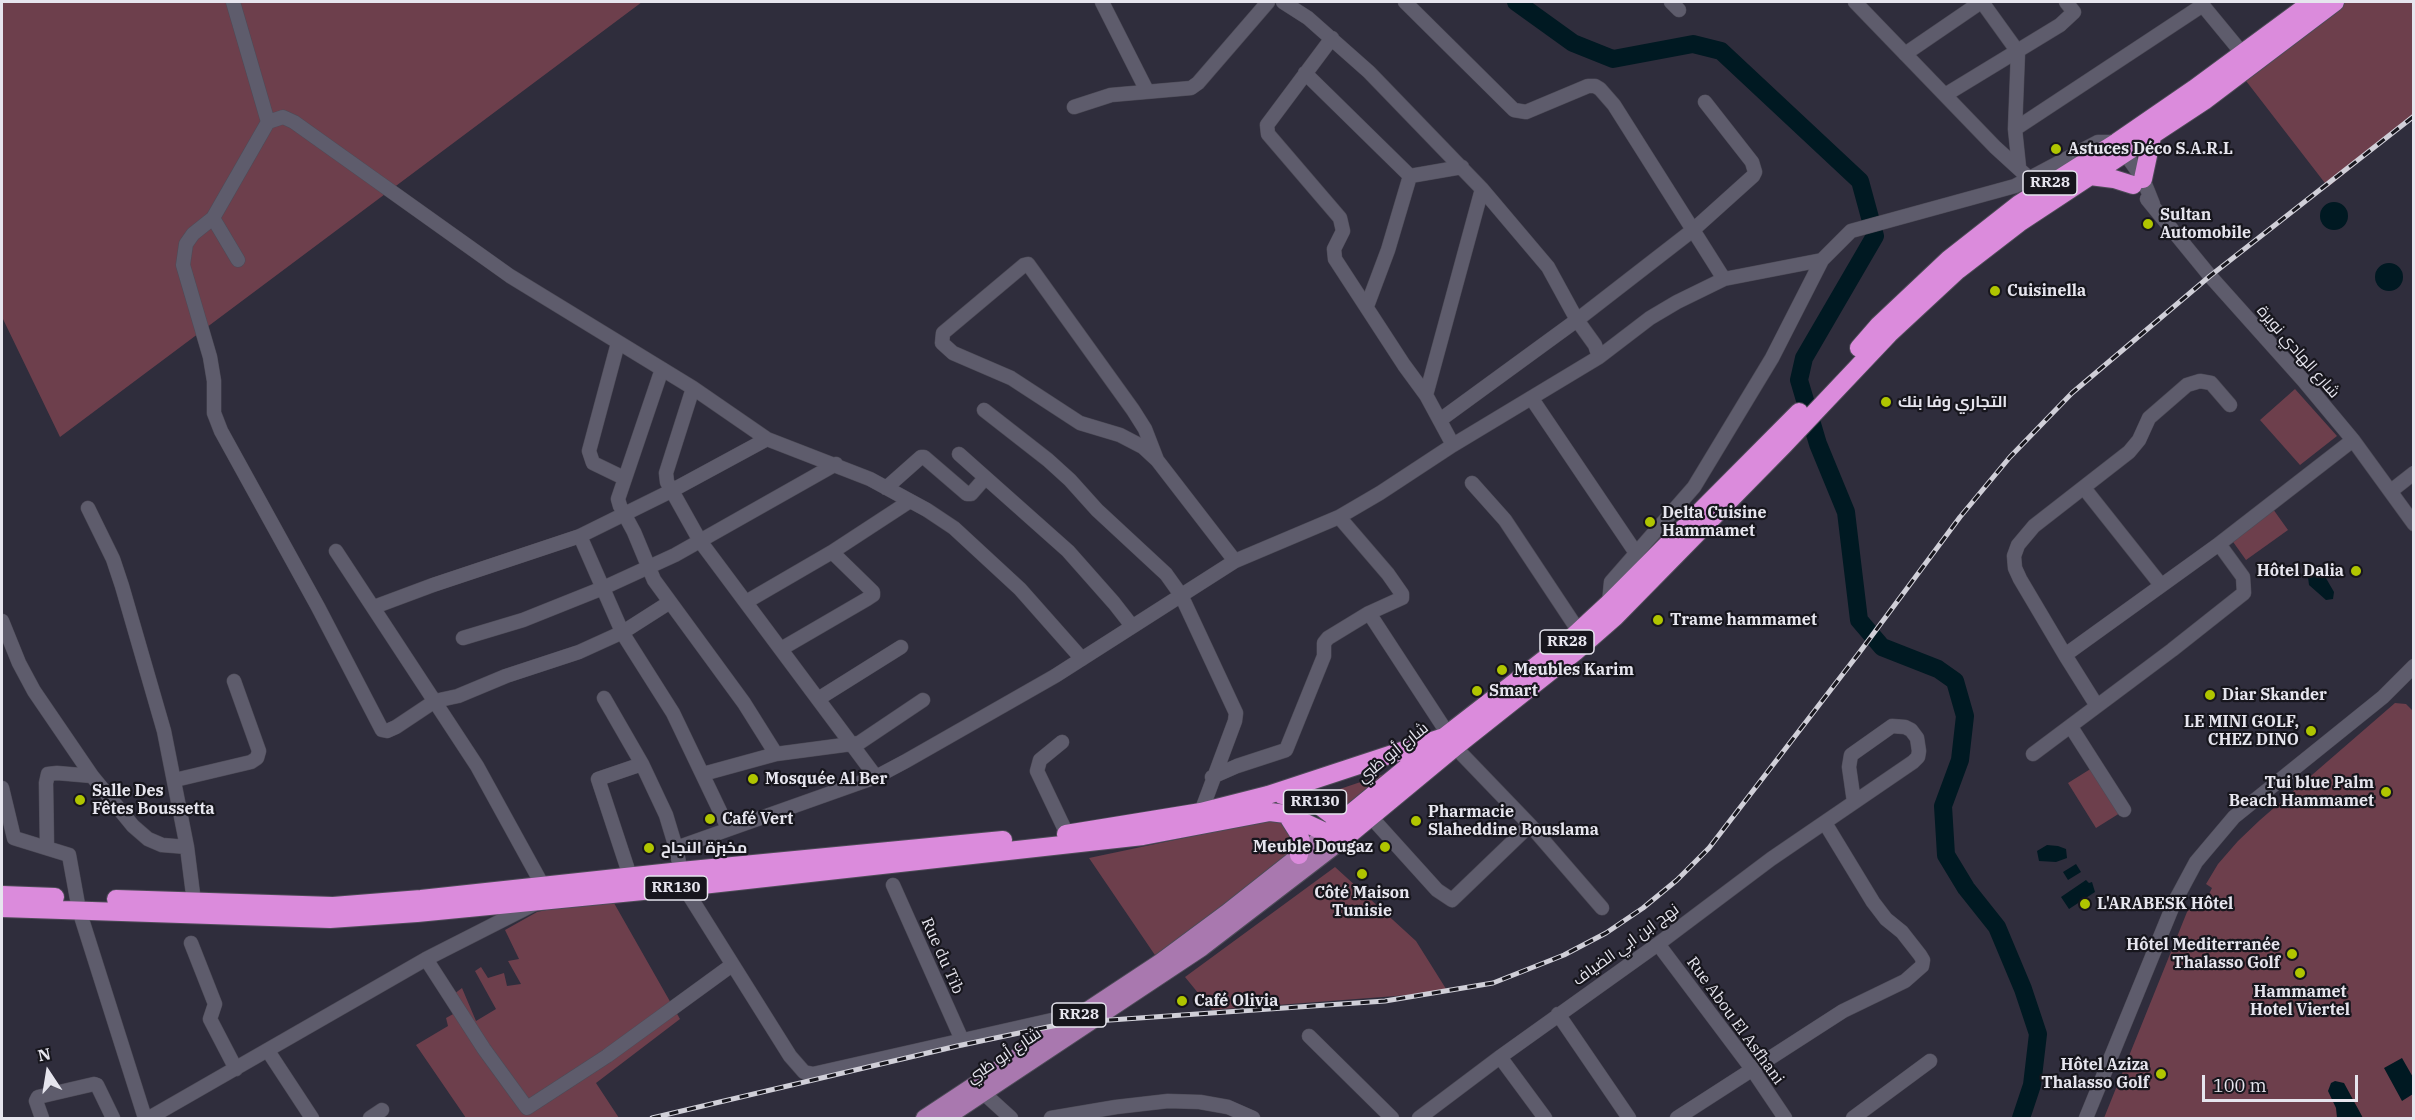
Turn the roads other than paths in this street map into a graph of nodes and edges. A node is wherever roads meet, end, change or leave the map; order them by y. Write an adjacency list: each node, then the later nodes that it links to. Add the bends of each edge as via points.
1 (232, 2): 21 (street)
2 (1102, 2): 17 (street)
3 (1268, 2): 17 (street, via 1198,83 1182,90)
4 (1283, 2): 12 (street)
5 (1404, 2): 33 (street, via 1514,110 1526,112 1588,86 1600,89)
6 (1981, 2): 13 (street); 15 (street)
7 (2067, 2): 13 (street, via 2074,12)
8 (2312, 2): 14 (highway, RR28)
9 (2335, 2): 23 (highway, RR28)
10 (1861, 3): 15 (street)
11 (2202, 3): 14 (street); 22 (street)
12 (1332, 38): 16 (street); 25 (street)
13 (2018, 52): 18 (street); 22 (street)
14 (2242, 53): 24 (highway, RR28)
15 (1905, 54): 18 (street)
16 (1305, 73): 27 (street); 37 (street, via 1267,125 1268,134 1340,218 1343,231 1335,246 1335,259)
17 (1147, 91): 20 (street, via 1111,95)
18 (1945, 95): 26 (street)
19 (1705, 102): 33 (street, via 1752,162 1755,172)
20 (1074, 107)
21 (268, 122): 32 (street); 39 (street, via 283,117 294,122 510,276)
22 (2016, 129): 26 (street)
23 (2152, 137): 24 (highway, RR28); 30 (highway)
24 (2113, 150): 28 (highway, RR28); 29 (street, via 2091,144); 30 (street, شارع الهادي نويرة); 45 (highway, RR28, via 2019,204 1949,259 1879,326)
25 (1462, 166): 27 (street); 31 (street)
26 (2019, 167): 29 (street)
27 (1410, 176): 37 (street)
28 (2090, 176): 30 (highway); 45 (highway, RR28, via 1958,270)
29 (2030, 179): 35 (street, via 1851,231)
30 (2138, 182): 50 (street, شارع الهادي نويرة, via 2210,276)
31 (1482, 189): 38 (street, via 1548,267); 43 (street)
32 (213, 218): 34 (street); 100 (street, via 186,244 183,265 210,357 214,413 221,431 382,730 396,727)
33 (1693, 230): 36 (street); 38 (street)
34 (238, 260)
35 (1822, 260): 36 (street); 73 (street, via 1772,358 1703,474)
36 (1724, 279): 40 (street, via 1650,318)
37 (1367, 306): 43 (street)
38 (1577, 320): 40 (street); 48 (street)
39 (618, 343): 41 (street); 56 (street, via 588,451 593,463)
40 (1599, 357): 44 (street)
41 (662, 369): 42 (street); 56 (street)
42 (693, 388): 49 (street); 61 (street, via 666,473)
43 (1426, 394): 48 (street)
44 (1532, 399): 51 (street); 73 (street)
45 (1815, 405): 81 (highway, شارع أبو ظبي / RR28, via 1786,425); 103 (highway, شارع أبو ظبي / RR28, via 1784,446 1615,617 1575,652)
46 (2230, 405): 60 (street, via 2211,383 2187,385 2149,418 2129,452)
47 (984, 410): 78 (street, via 1070,480 1166,574)
48 (1440, 420): 51 (street)
49 (767, 439): 54 (street); 61 (street)
50 (2353, 440): 62 (street, شارع الهادي نويرة); 70 (street)
51 (1453, 445): 66 (street)
52 (959, 454): 57 (street)
53 (1157, 460): 53 (street, via 1130,440 1080,423 1011,378 952,352 942,343 943,333 1028,264 1133,410); 74 (street)
54 (836, 464): 59 (street); 69 (street)
55 (2414, 473): 62 (street)
56 (624, 478): 65 (street, via 618,499)
57 (985, 478): 59 (street, via 967,494 921,457); 85 (street, via 1068,550)
58 (1472, 483): 86 (street, via 1505,520)
59 (886, 488): 63 (street)
60 (2084, 488): 76 (street); 91 (street, via 2034,526 2014,556 2020,579)
61 (671, 491): 65 (street); 69 (street)
62 (2391, 491): 67 (street, شارع الهادي نويرة)
63 (910, 501): 72 (street); 92 (street, via 954,528 1020,589)
64 (88, 508): 113 (street, via 122,586)
65 (623, 515): 68 (street); 75 (street)
66 (1339, 517): 74 (street); 83 (street, via 1402,594 1402,599)
67 (2414, 524)
68 (580, 536): 77 (street); 82 (street)
69 (700, 541): 75 (street); 80 (street)
70 (2219, 544): 76 (street); 101 (street, via 2243,577 2244,593)
71 (336, 551): 82 (street)
72 (832, 552): 80 (street); 90 (street, via 873,595)
73 (1636, 553): 81 (street, via 1611,582)
74 (1235, 561): 78 (street)
75 (648, 567): 77 (street); 79 (street)
76 (2161, 585): 91 (street)
77 (603, 588): 87 (street); 88 (street, via 523,620)
78 (1181, 595): 85 (street); 112 (street, via 1236,713)
79 (670, 602): 87 (street); 106 (street)
80 (746, 602): 90 (street)
81 (1609, 603): 86 (highway, شارع أبو ظبي / RR28)
82 (374, 607): 100 (street)
83 (1369, 613): 103 (street); 112 (street, via 1324,643 1324,656 1286,750)
84 (2, 621): 110 (street, via 34,691)
85 (1132, 626): 92 (street)
86 (1578, 630): 103 (highway, شارع أبو ظبي / RR28)
87 (622, 632): 100 (street, via 579,652); 109 (street, via 673,713)
88 (463, 638)
89 (901, 647): 98 (street)
90 (782, 649): 98 (street)
91 (2065, 655): 101 (street)
92 (1082, 659): 111 (street, via 980,721)
93 (2414, 666): 96 (street)
94 (2414, 678): 96 (street)
95 (234, 681): 113 (street, via 259,751 257,758)
96 (2383, 697): 172 (street, via 2234,817 2196,862 2174,903)
97 (604, 698): 108 (street)
98 (819, 699): 105 (street)
99 (923, 700): 105 (street, via 863,741)
100 (435, 701): 134 (street, via 477,766)
101 (2097, 706): 102 (street)
102 (2071, 727): 107 (street); 117 (street)
103 (1449, 739): 115 (highway); 120 (highway, شارع أبو ظبي / RR28); 122 (street); 124 (highway, شارع أبو ظبي / RR28)
104 (1062, 742): 125 (street, via 1041,760 1037,771)
105 (851, 744): 106 (street); 111 (street)
106 (776, 754): 109 (street)
107 (2033, 754)
108 (642, 764): 129 (street, via 666,815); 131 (street, via 598,778)
109 (703, 774): 123 (street)
110 (92, 776): 127 (street, via 48,774); 128 (street, via 148,839 162,845)
111 (876, 777): 123 (street)
112 (1212, 777): 118 (street)
113 (175, 780): 128 (street)
114 (2, 788): 126 (street)
115 (1268, 795): 118 (highway, RR130); 124 (highway, RR130, via 1312,800)
116 (1854, 802): 116 (street, نهج ابن ابي الضياف, via 1918,757 1919,745 1911,730 1892,726 1851,755); 121 (street, نهج ابن ابي الضياف)
117 (2124, 810)
118 (1201, 812): 125 (highway, RR130)
119 (1286, 814): 124 (highway, RR130); 130 (highway, via 1299,834); 132 (highway, RR130, via 1255,814 1143,836)
120 (1371, 817): 122 (street, via 1437,890 1452,900); 124 (highway, شارع أبو ظبي / RR28)
121 (1825, 823): 141 (street, نهج ابن ابي الضياف); 151 (street, via 1873,902 1920,955 1922,966 1905,981 1843,1011)
122 (1530, 825): 139 (street)
123 (728, 828): 129 (street)
124 (1340, 832): 130 (main road, شارع أبو ظبي / RR28); 145 (main road, شارع أبو ظبي / RR28, via 1227,930)
125 (1067, 834): 132 (highway, RR130)
126 (8, 836): 127 (street)
127 (47, 847): 137 (street, via 69,855)
128 (187, 847): 136 (street)
129 (676, 848): 132 (street)
130 (1299, 855): 145 (main road, شارع أبو ظبي / RR28)
131 (630, 876): 132 (highway, RR130); 134 (highway, RR130)
132 (682, 879): 134 (highway, RR130); 143 (street)
133 (893, 885): 147 (street, Rue du Tib)
134 (544, 892): 136 (highway, RR130, via 333,906); 137 (highway, RR130, via 417,913 330,919 196,916); 142 (street)
135 (2, 896): 137 (highway, RR130)
136 (194, 902): 137 (highway, RR130)
137 (78, 904): 138 (highway, RR130); 157 (street)
138 (2, 908)
139 (1602, 908)
140 (191, 943): 152 (street, via 215,1004 210,1019)
141 (1658, 944): 144 (street, نهج ابن ابي الضياف); 151 (street, Rue Abou El Asfhani)
142 (426, 959): 143 (street, via 527,1108 607,1056); 148 (street)
143 (732, 965): 147 (street, via 790,1056 808,1074)
144 (1558, 1014): 149 (street, نهج ابن ابي الضياف); 168 (street)
145 (1074, 1026): 147 (street, via 1052,1020); 153 (main road, شارع أبو ظبي / RR28)
146 (1310, 1036): 165 (street)
147 (962, 1040)
148 (268, 1052): 152 (street); 158 (street)
149 (1500, 1057): 166 (street, نهج ابن ابي الضياف); 167 (street)
150 (1930, 1061): 171 (street)
151 (1752, 1069): 169 (street); 170 (street, Rue Abou El Asfhani)
152 (236, 1070): 157 (street)
153 (971, 1098): 160 (main road, شارع أبو ظبي / RR28); 161 (main road, شارع أبو ظبي / RR28); 162 (street)
154 (382, 1110): 159 (street)
155 (42, 1119): 156 (street, via 38,1097 94,1084)
156 (113, 1119)
157 (147, 1119)
158 (312, 1119)
159 (370, 1119)
160 (924, 1119)
161 (946, 1119)
162 (1011, 1119)
163 (1052, 1119): 164 (street, via 1168,1101 1228,1107)
164 (1253, 1119)
165 (1392, 1119)
166 (1419, 1119)
167 (1545, 1119)
168 (1629, 1119)
169 (1677, 1119)
170 (1785, 1119)
171 (1853, 1119)
172 (2086, 1119)

